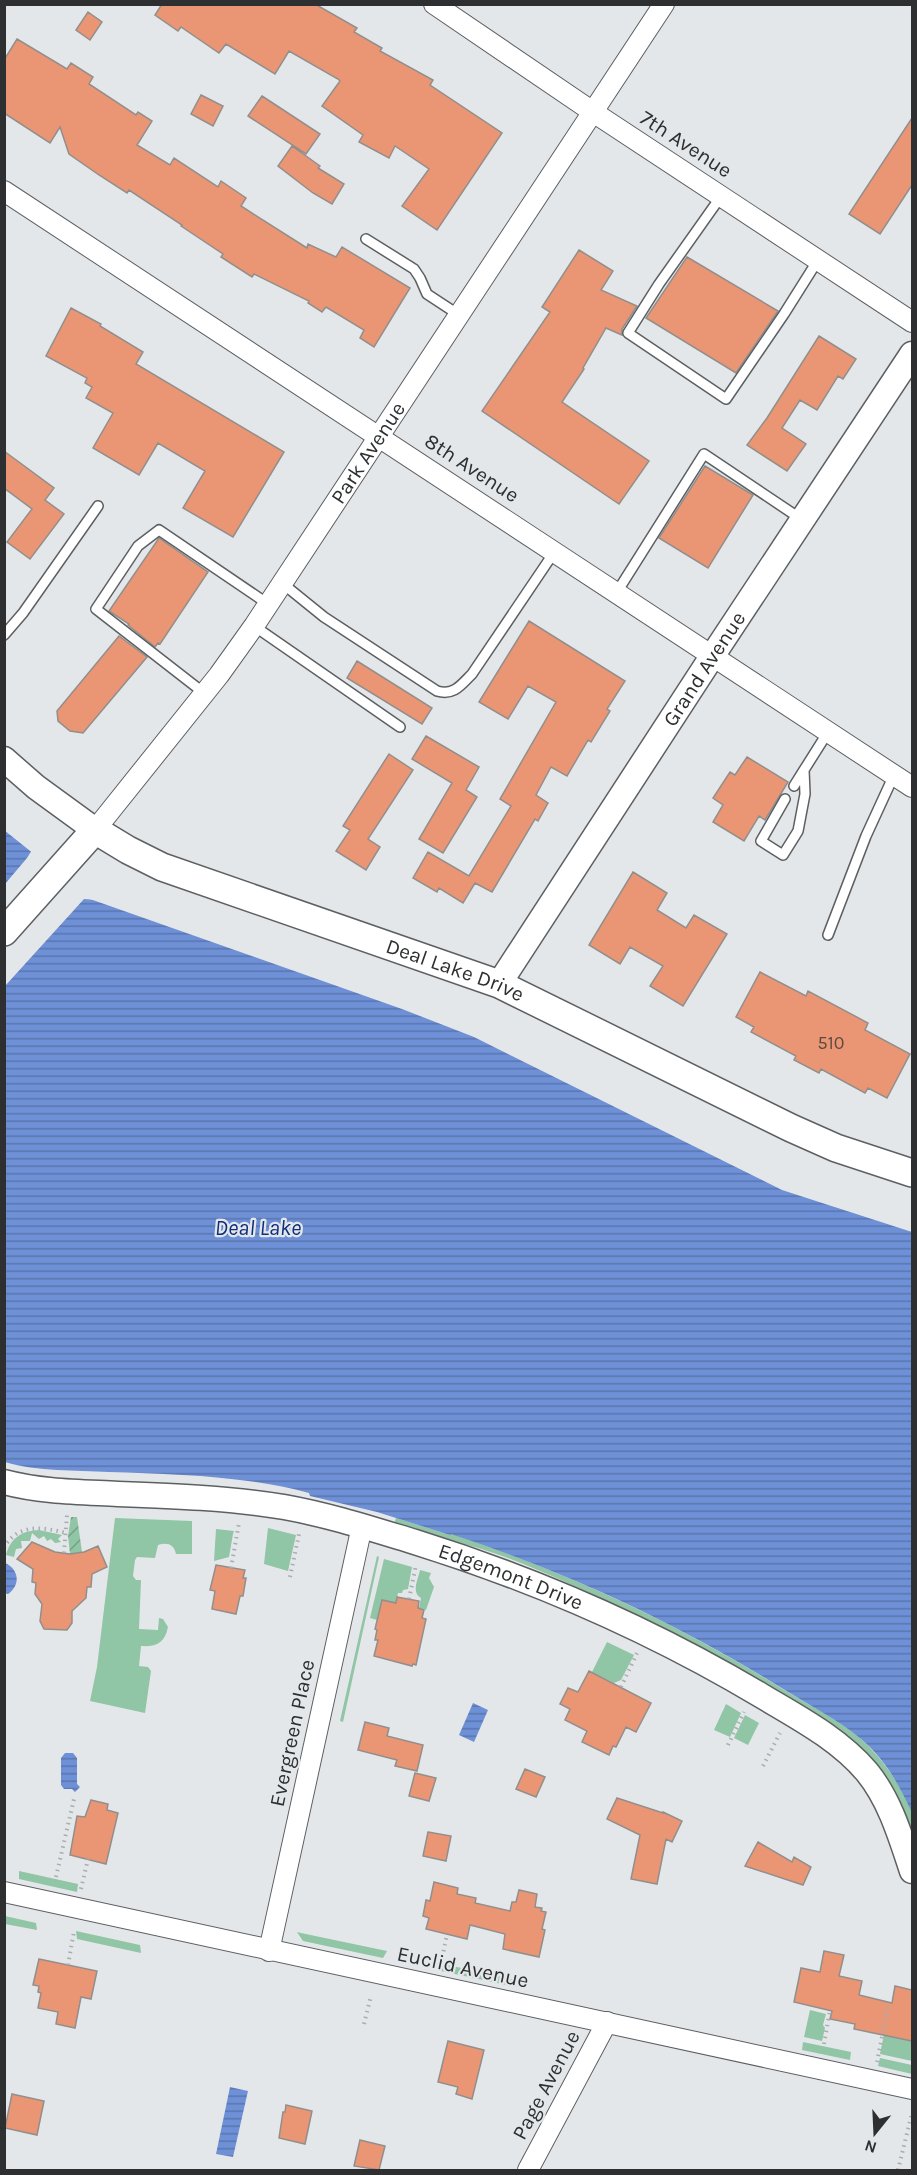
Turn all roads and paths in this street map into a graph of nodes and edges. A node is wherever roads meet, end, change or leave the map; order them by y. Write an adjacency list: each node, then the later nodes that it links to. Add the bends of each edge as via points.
1 (434, 4): 3 (street, 7th Avenue)
2 (664, 4): 3 (street, Park Avenue)
3 (593, 112): 5 (street, 7th Avenue); 8 (street, Park Avenue)
4 (4, 191): 11 (street, 8th Avenue)
5 (722, 195): 7 (street, 7th Avenue); 7 (lane, via 628,333 726,399)
6 (366, 239): 8 (lane, via 414,269 427,294)
7 (818, 260): 9 (street, 7th Avenue)
8 (459, 315): 11 (street, Park Avenue)
9 (912, 322)
10 (912, 354): 13 (street, Grand Avenue)
11 (379, 436): 14 (street, 8th Avenue); 15 (street, Park Avenue)
12 (98, 506): 19 (lane)
13 (803, 521): 16 (lane, via 704,454); 20 (street, Grand Avenue)
14 (555, 551): 15 (lane, via 472,674 458,689 446,694 324,617); 16 (street, 8th Avenue)
15 (282, 583): 17 (street, Park Avenue)
16 (617, 592): 20 (street, 8th Avenue)
17 (268, 604): 18 (street, Park Avenue); 21 (lane, via 159,530 138,546 96,609)
18 (254, 626): 21 (street, Park Avenue); 22 (lane)
19 (4, 635)
20 (713, 655): 23 (street, 8th Avenue); 33 (street, Grand Avenue)
21 (204, 693): 30 (street, Park Avenue)
22 (400, 728)
23 (828, 732): 25 (lane); 26 (street, 8th Avenue)
24 (4, 759): 30 (street, Deal Lake Drive)
25 (804, 770): 27 (lane); 29 (lane, via 805,794 798,831 783,855 761,841)
26 (894, 776): 28 (street, 8th Avenue); 32 (lane)
27 (794, 786)
28 (912, 787)
29 (785, 799)
30 (95, 830): 31 (main road, Park Avenue); 33 (main road, Deal Lake Drive, via 162,867)
31 (4, 932)
32 (828, 935)
33 (499, 984): 34 (main road, Deal Lake Drive, via 791,1128 836,1148)
34 (912, 1173)
35 (4, 1482): 37 (street, Edgemont Drive, via 51,1491 249,1502)
36 (67, 1515): 39 (path)
37 (362, 1526): 57 (street, Edgemont Drive, via 545,1587 688,1654 807,1723 846,1750 868,1774 888,1806); 64 (street, Evergreen Place)
38 (238, 1527): 44 (path)
39 (66, 1533): 41 (path, via 41,1528 22,1530); 42 (path)
40 (299, 1534): 45 (path)
41 (4, 1548)
42 (64, 1553)
43 (417, 1561): 46 (path)
44 (231, 1568)
45 (290, 1577)
46 (409, 1599)
47 (638, 1650): 48 (path)
48 (621, 1687)
49 (744, 1712): 51 (path)
50 (780, 1733): 52 (path)
51 (728, 1745)
52 (763, 1766)
53 (74, 1799): 54 (path)
54 (68, 1827): 55 (path); 58 (path)
55 (74, 1828)
56 (88, 1859): 60 (path)
57 (912, 1871)
58 (56, 1877)
59 (4, 1892): 64 (street, Euclid Avenue)
60 (81, 1893)
61 (74, 1931): 65 (path)
62 (447, 1934): 63 (path)
63 (445, 1944)
64 (269, 1951): 69 (street, Euclid Avenue)
65 (68, 1965)
66 (370, 1996): 70 (path)
67 (888, 2007): 72 (path)
68 (830, 2010): 71 (path)
69 (607, 2022): 73 (street, Euclid Avenue); 75 (street, Page Avenue)
70 (364, 2024)
71 (824, 2044)
72 (876, 2066)
73 (912, 2089)
74 (912, 2113): 76 (path)
75 (528, 2170)
76 (898, 2170)

